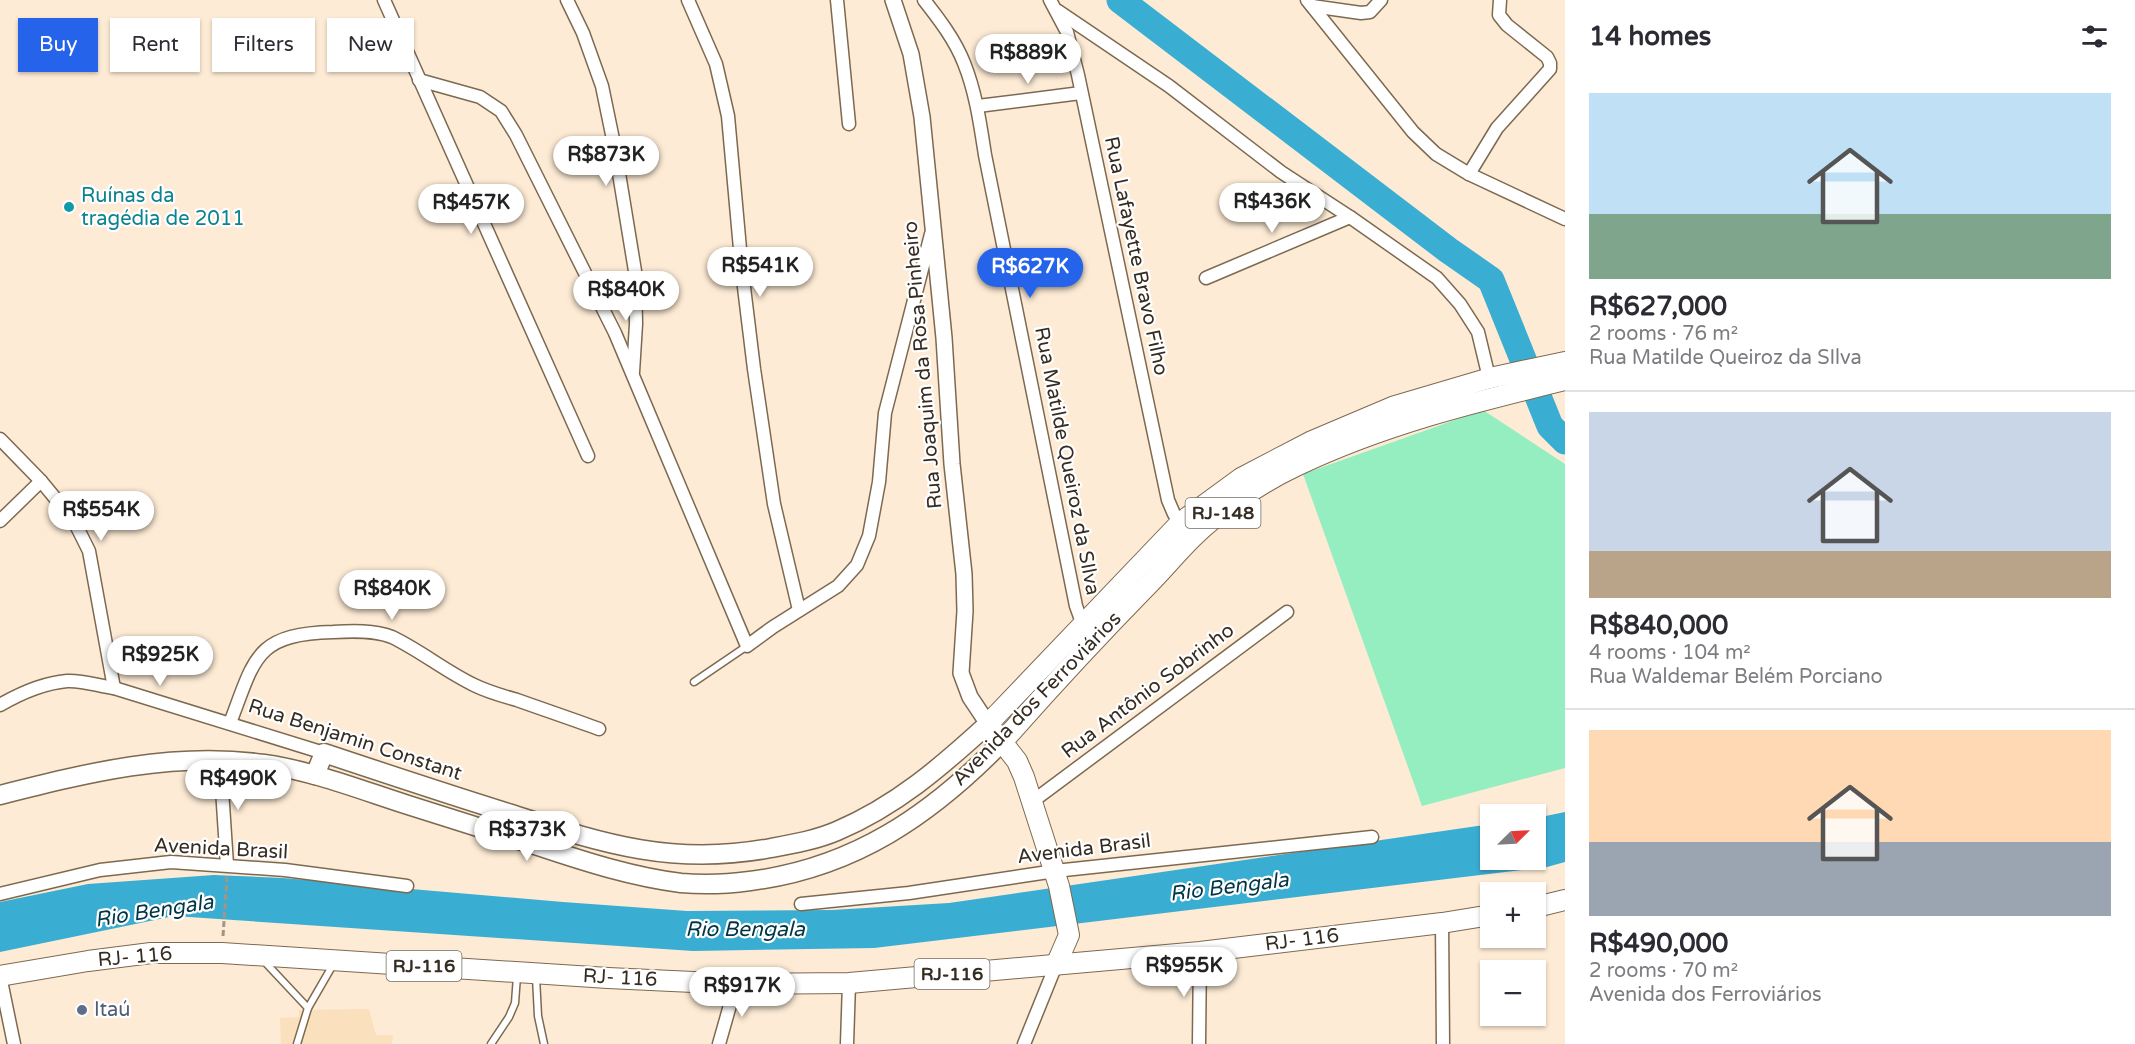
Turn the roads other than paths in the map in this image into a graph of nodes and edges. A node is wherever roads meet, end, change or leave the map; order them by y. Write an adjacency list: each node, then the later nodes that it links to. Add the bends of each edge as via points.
1 (384, 0): 12 (street)
2 (567, 0): 22 (street, via 584,33 602,86 615,149 635,271)
3 (688, 0): 29 (street, via 716,64 728,116 754,369 774,504)
4 (837, 0): 15 (street)
5 (893, 0): 19 (street, Rua Joaquim da Rosa Pinheiro, via 911,54)
6 (924, 0): 14 (street, Rua Matilde Queiroz da SIlva, via 945,27 964,62)
7 (1050, 0): 11 (street, Rua Lafayette Bravo Filho)
8 (1382, 0): 10 (street, via 1370,12 1360,13)
9 (1500, 0): 16 (street, via 1499,15 1547,57 1550,69 1497,128)
10 (1309, 3): 16 (street, via 1413,132 1436,154)
11 (1058, 11): 13 (street, Rua Lafayette Bravo Filho); 17 (street, via 1169,86 1281,172)
12 (419, 80): 22 (street, via 480,97 501,111 615,333); 25 (street)
13 (1082, 93): 14 (street); 28 (street, Rua Lafayette Bravo Filho, via 1168,500)
14 (978, 106): 31 (street, Rua Matilde Queiroz da SIlva)
15 (849, 124)
16 (1469, 174): 18 (street)
17 (1350, 217): 20 (street); 23 (street, via 1437,278 1478,332)
18 (1565, 219)
19 (933, 227): 29 (street, via 885,413 869,536 857,565 838,586); 38 (street, Rua Joaquim da Rosa Pinheiro, via 964,574 961,673 970,698)
20 (1206, 278)
21 (1562, 371): 23 (main road)
22 (633, 376): 33 (street)
23 (1503, 381): 28 (main road, Avenida dos Ferroviários / RJ-148, via 1492,397 1411,421 1296,466); 28 (main road, RJ-148, via 1395,406 1310,442 1241,478)
24 (0, 439): 26 (street)
25 (588, 456)
26 (41, 481): 27 (street); 35 (street, via 74,521 89,551)
27 (0, 521)
28 (1187, 530): 31 (main road, RJ-148); 32 (main road, Avenida dos Ferroviários / RJ-148)
29 (799, 610): 33 (street)
30 (1287, 612): 45 (street, Rua Antônio Sobrinho)
31 (1082, 624): 32 (street, Rua Matilde Queiroz da SIlva); 38 (main road, RJ-148)
32 (1091, 643): 40 (main road, Avenida dos Ferroviários / RJ-148)
33 (747, 646): 34 (lane)
34 (694, 682)
35 (114, 688): 36 (street, Rua Benjamin Constant, via 69,681 46,685); 37 (street, Rua Benjamin Constant)
36 (0, 705)
37 (230, 723): 39 (street, via 253,664 266,648 285,638 312,632 354,631 388,636 477,687); 41 (street, Rua Benjamin Constant)
38 (988, 724): 40 (main road); 41 (main road, Rua Benjamin Constant / RJ-148, via 942,767 892,802 836,832 743,854 696,856 641,851 593,840)
39 (599, 729)
40 (1003, 741): 43 (main road, Avenida dos Ferroviários / RJ-148, via 972,772 881,840 808,870 731,883 683,883 643,876); 45 (main road, via 1017,761)
41 (324, 753): 43 (main road)
42 (219, 759): 43 (main road, Avenida dos Ferroviários / RJ-148); 44 (main road, Avenida dos Ferroviários / RJ-148, via 157,762 85,773); 47 (street)
43 (315, 775)
44 (0, 795)
45 (1033, 801): 48 (main road)
46 (1372, 837): 48 (street, Avenida Brasil)
47 (227, 869): 49 (street, Avenida Brasil); 50 (street, Avenida Brasil, via 171,862 100,870)
48 (1057, 878): 52 (street, Avenida Brasil); 59 (main road, via 1069,935)
49 (407, 885)
50 (0, 894)
51 (1565, 900): 53 (main road)
52 (801, 904)
53 (1546, 905)
54 (1480, 917): 55 (main road, RJ- 116 / RJ-116)
55 (1442, 923): 56 (main road, RJ- 116 / RJ-116); 73 (street)
56 (1200, 952): 59 (main road, RJ- 116 / RJ-116); 72 (street)
57 (258, 955): 58 (main road, RJ- 116 / RJ-116); 61 (main road, RJ- 116 / RJ-116, via 151,953); 64 (lane)
58 (336, 960): 60 (main road, RJ- 116 / RJ-116); 64 (lane)
59 (1056, 965): 62 (main road, RJ- 116 / RJ-116); 71 (street)
60 (526, 973): 63 (main road, RJ- 116 / RJ-116); 67 (lane, via 509,1017); 68 (lane)
61 (0, 976): 65 (street)
62 (849, 983): 63 (main road, RJ- 116 / RJ-116); 70 (street)
63 (736, 984): 69 (street)
64 (308, 1008): 66 (lane)
65 (14, 1044)
66 (297, 1044)
67 (492, 1044)
68 (544, 1044)
69 (720, 1044)
70 (847, 1044)
71 (1024, 1044)
72 (1199, 1044)
73 (1443, 1044)

